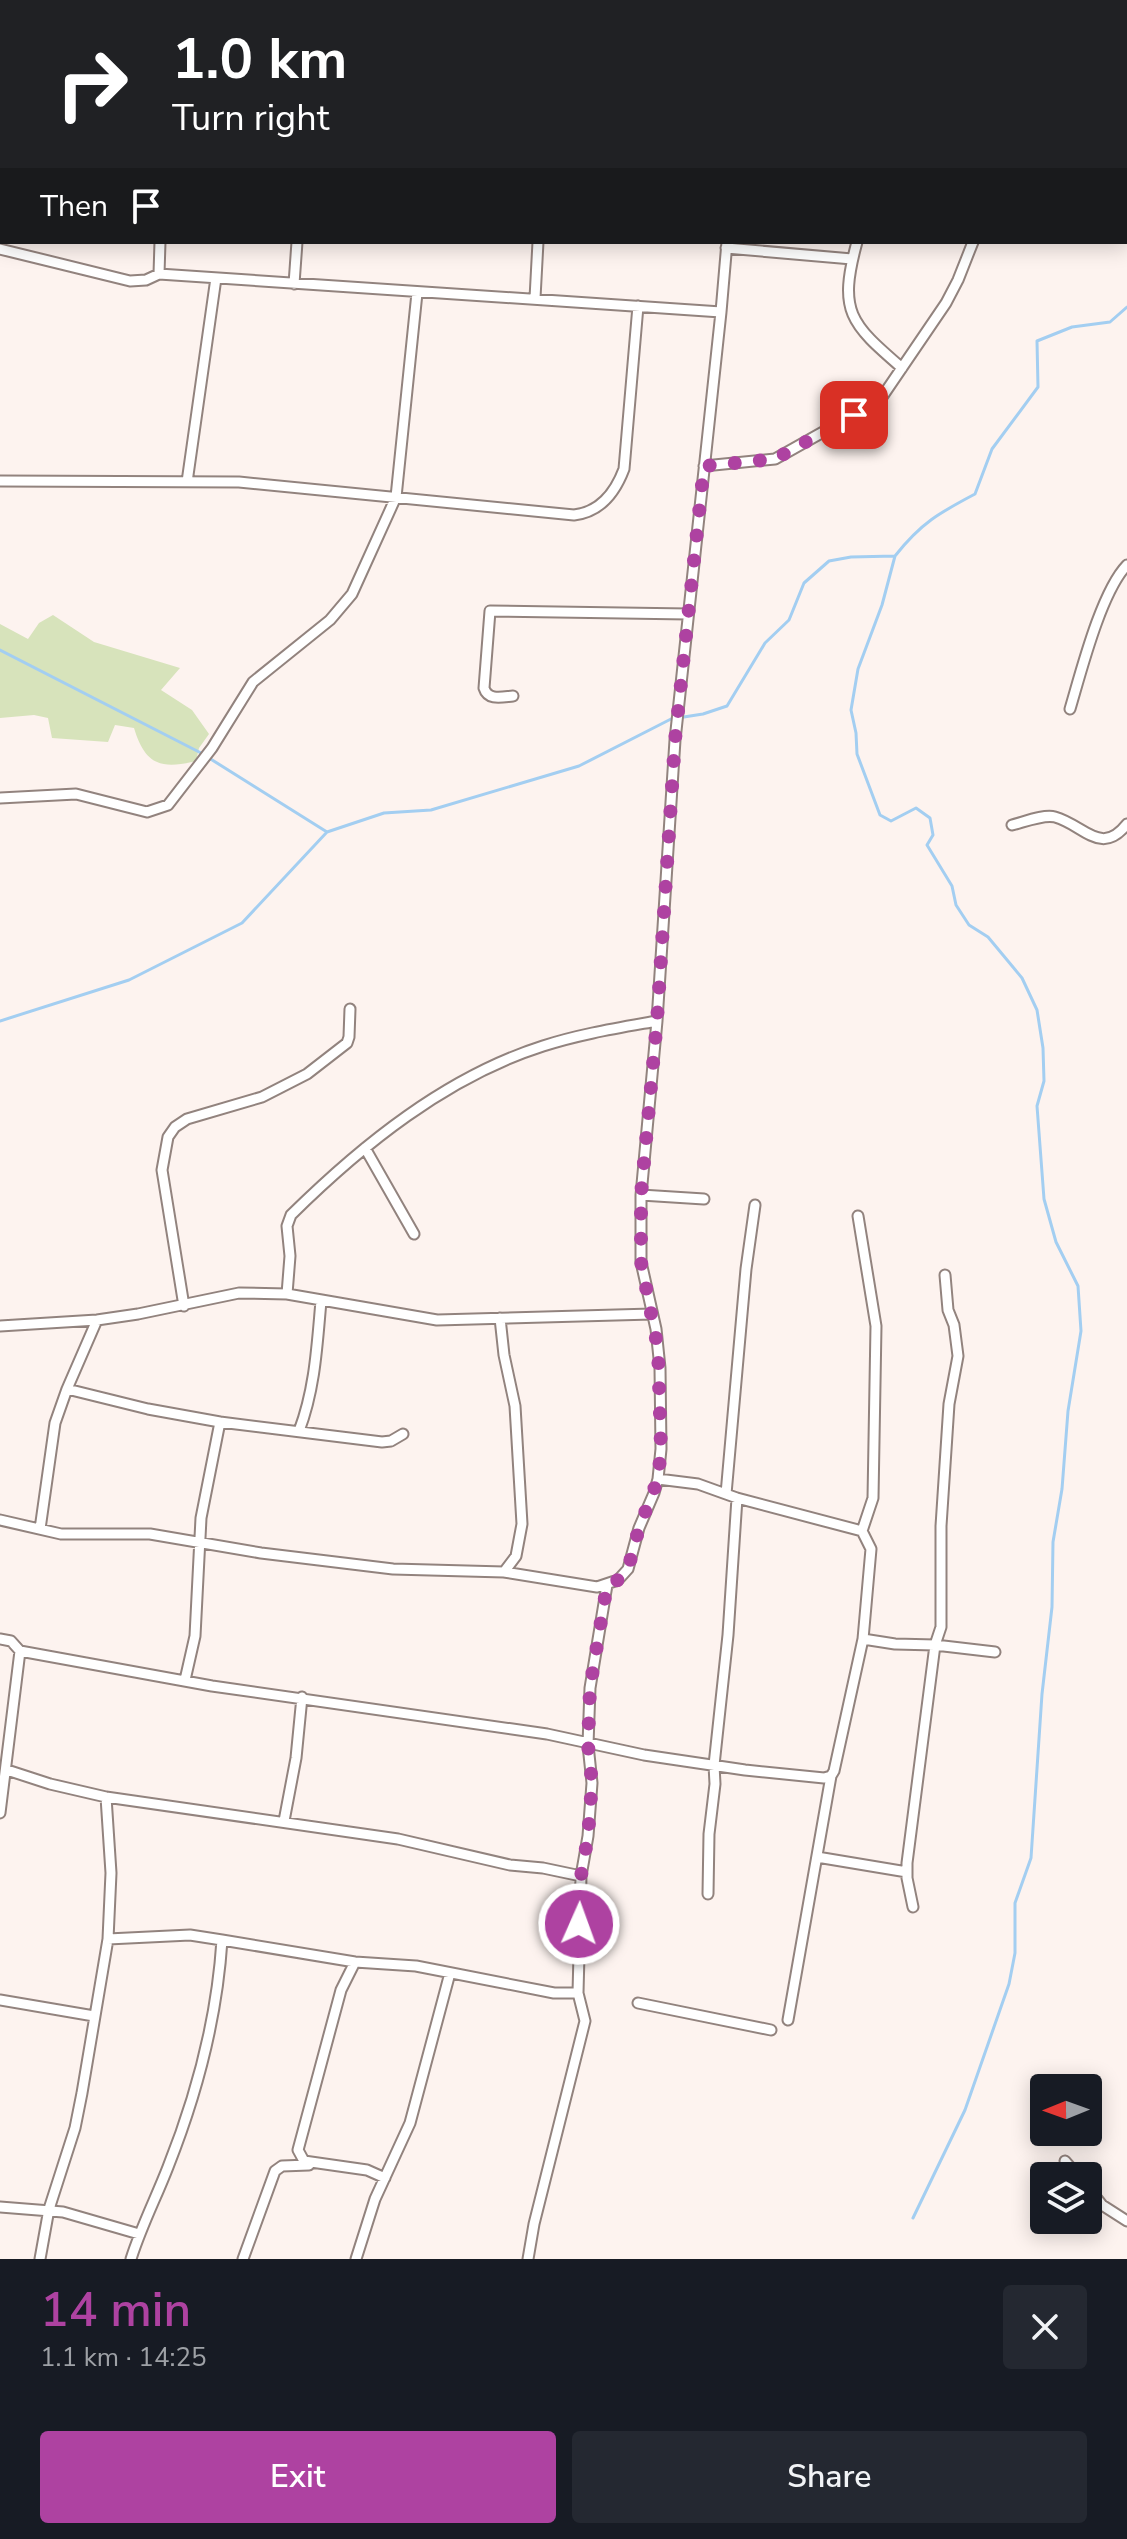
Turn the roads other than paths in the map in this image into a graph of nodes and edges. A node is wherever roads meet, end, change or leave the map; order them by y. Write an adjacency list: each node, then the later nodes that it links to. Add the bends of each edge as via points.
1 (21, 244): 9 (street)
2 (160, 244): 11 (street)
3 (297, 244): 13 (street)
4 (538, 244): 15 (street)
5 (856, 244): 10 (street)
6 (972, 244): 18 (street, via 952,292)
7 (726, 245): 10 (street); 17 (street)
8 (0, 249): 9 (street)
9 (19, 253): 11 (street, via 130,281)
10 (852, 259): 18 (street, via 847,292 852,314 871,341)
11 (159, 274): 12 (street)
12 (216, 278): 13 (street); 21 (street)
13 (294, 284): 14 (street)
14 (417, 293): 15 (street); 22 (street)
15 (535, 298): 16 (street)
16 (638, 306): 17 (street); 22 (street, via 624,469 617,488 602,504 574,515)
17 (721, 312): 19 (street)
18 (902, 368): 19 (street, via 880,400 775,459)
19 (704, 466): 24 (street)
20 (0, 481): 21 (street)
21 (187, 482): 22 (street)
22 (396, 497): 27 (street, via 352,594 330,620 253,682 168,805 147,812 76,794)
23 (1127, 565): 26 (street, via 1100,615)
24 (688, 614): 25 (street, via 490,611 484,688 491,697); 31 (street)
25 (513, 696)
26 (1070, 709)
27 (0, 798)
28 (1127, 824): 29 (street, via 1109,839 1051,816)
29 (1012, 825)
30 (350, 1009): 41 (street, via 347,1043 307,1074 262,1097 187,1119 168,1137 162,1170)
31 (657, 1021): 32 (street, via 589,1033 528,1052 449,1089); 33 (street)
32 (365, 1148): 37 (street); 39 (street, via 291,1215)
33 (641, 1195): 34 (street); 42 (street, via 641,1262)
34 (704, 1199)
35 (755, 1205): 51 (street)
36 (858, 1216): 55 (street, via 876,1326 873,1498)
37 (414, 1234)
38 (945, 1275): 61 (street, via 958,1356 949,1404 941,1627)
39 (287, 1294): 40 (street); 41 (street, via 239,1293)
40 (321, 1301): 43 (street, via 437,1320); 48 (street, via 314,1380)
41 (184, 1306): 44 (street)
42 (652, 1314): 43 (street); 50 (street, via 660,1368)
43 (500, 1318): 57 (street, via 515,1406 522,1524 516,1556)
44 (97, 1320): 45 (street); 46 (street)
45 (0, 1326)
46 (67, 1389): 47 (street); 54 (street, via 55,1423)
47 (220, 1422): 48 (street); 56 (street)
48 (299, 1431): 49 (street, via 382,1442)
49 (403, 1434)
50 (658, 1479): 51 (street); 58 (street, via 628,1569)
51 (726, 1494): 52 (street)
52 (737, 1498): 55 (street); 67 (street)
53 (0, 1520): 54 (street)
54 (40, 1529): 56 (street)
55 (862, 1531): 60 (street, via 871,1549)
56 (201, 1542): 57 (street, via 393,1569); 64 (street, via 195,1636)
57 (504, 1572): 58 (street)
58 (607, 1585): 66 (street, via 590,1688)
59 (0, 1639): 62 (street)
60 (863, 1639): 61 (street); 69 (street)
61 (935, 1645): 63 (street); 74 (street)
62 (20, 1651): 64 (street); 68 (street)
63 (995, 1652)
64 (185, 1680): 65 (street)
65 (302, 1697): 66 (street, via 547,1734); 72 (street)
66 (588, 1745): 67 (street); 75 (street, via 592,1783)
67 (714, 1765): 69 (street); 76 (street)
68 (7, 1770): 70 (street); 71 (street)
69 (831, 1776): 73 (street)
70 (106, 1797): 72 (street); 78 (street)
71 (0, 1813)
72 (284, 1821): 75 (street)
73 (817, 1857): 74 (street); 86 (street)
74 (907, 1872): 77 (street)
75 (581, 1876): 82 (street)
76 (708, 1894)
77 (913, 1907)
78 (108, 1939): 79 (street, via 190,1935); 85 (street)
79 (222, 1940): 80 (street); 94 (street, via 216,2007 198,2085)
80 (355, 1962): 81 (street); 88 (street, via 341,1990 298,2142 299,2156)
81 (450, 1973): 82 (street); 89 (street, via 410,2123)
82 (578, 1993): 99 (street, via 585,2021)
83 (0, 2000): 85 (street)
84 (638, 2003): 87 (street)
85 (94, 2016): 92 (street, via 75,2128)
86 (788, 2020)
87 (771, 2030)
88 (313, 2164): 89 (street, via 367,2170); 97 (street, via 275,2171)
89 (385, 2178): 98 (street)
90 (1102, 2205): 93 (street)
91 (0, 2207): 92 (street)
92 (49, 2209): 94 (street); 95 (street)
93 (1127, 2221)
94 (139, 2234): 96 (street)
95 (40, 2259)
96 (131, 2259)
97 (243, 2259)
98 (356, 2259)
99 (528, 2259)

